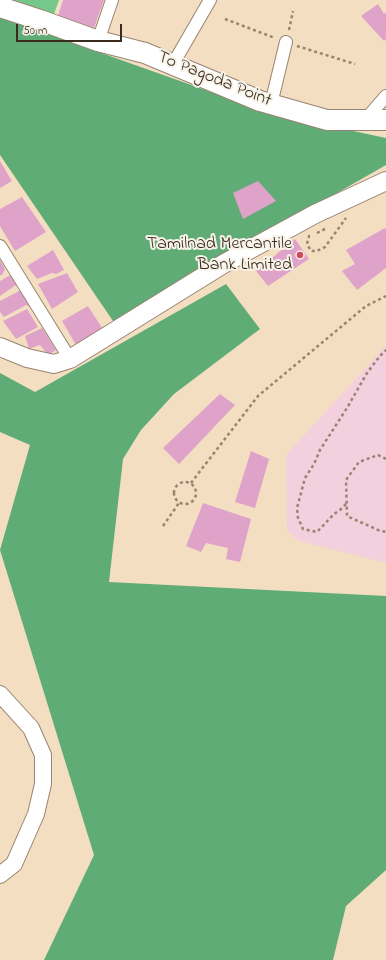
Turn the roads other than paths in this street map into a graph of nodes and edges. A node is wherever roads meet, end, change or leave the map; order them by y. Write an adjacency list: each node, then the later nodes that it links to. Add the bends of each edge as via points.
1 (112, 0): 4 (street)
2 (210, 0): 6 (street)
3 (0, 7): 4 (main road, To Pagoda Point)
4 (98, 41): 6 (main road, To Pagoda Point, via 145,53)
5 (286, 42): 8 (street)
6 (173, 64): 8 (main road, To Pagoda Point)
7 (386, 96): 9 (street)
8 (270, 104): 9 (main road, To Pagoda Point, via 327,120)
9 (366, 119): 10 (main road, To Pagoda Point)
10 (386, 120)
11 (386, 181): 14 (main road, via 315,214 225,263)
12 (0, 246): 14 (street)
13 (0, 347): 14 (main road, via 28,358 54,364)
14 (70, 359)
15 (0, 694): 16 (street, via 31,728 43,755 43,784 36,814 14,864)
16 (0, 875)

